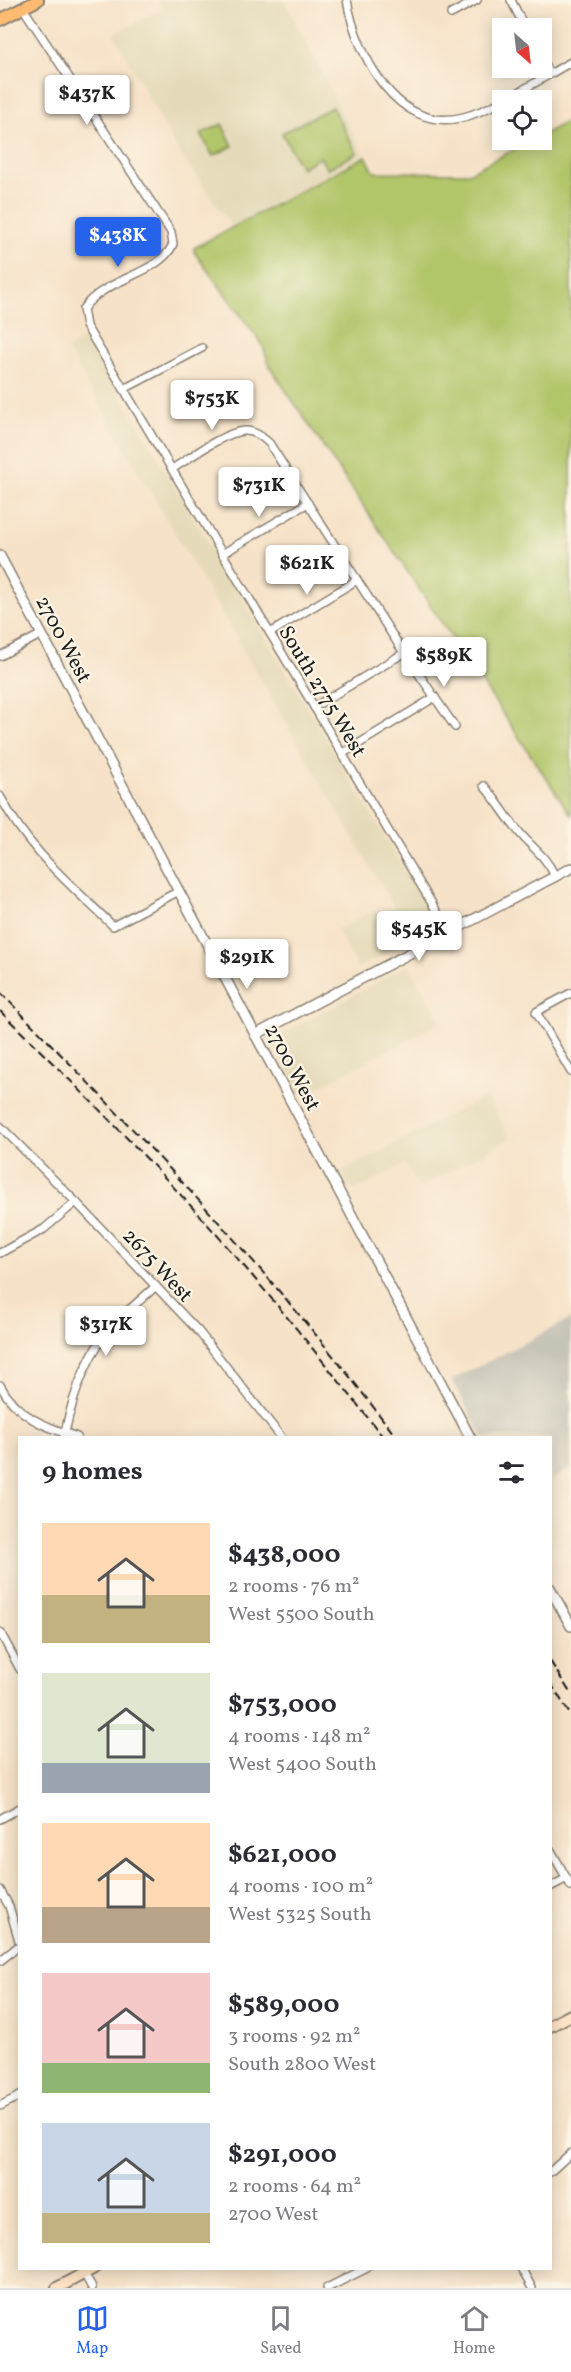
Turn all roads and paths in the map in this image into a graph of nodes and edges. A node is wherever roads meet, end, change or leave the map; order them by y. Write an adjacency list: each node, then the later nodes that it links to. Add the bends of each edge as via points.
1 (38, 0): 5 (main road)
2 (347, 0): 11 (street, via 356,34 382,84 394,98 421,114 443,119 463,117)
3 (477, 0): 6 (street)
4 (510, 0): 7 (street)
5 (23, 8): 8 (main road); 13 (street, South 2775 West, via 171,232 173,244 162,258 92,296 83,309 86,326)
6 (451, 14)
7 (520, 18)
8 (0, 20)
9 (571, 62): 10 (street)
10 (552, 72)
11 (541, 78)
12 (202, 348): 13 (street)
13 (124, 389): 14 (street, South 2775 West)
14 (172, 469): 15 (street, via 232,433 246,430 269,443); 16 (street, South 2775 West)
15 (308, 503): 16 (street); 18 (street)
16 (222, 554): 19 (street, South 2775 West)
17 (0, 556): 20 (street, 2700 West)
18 (357, 580): 19 (street); 24 (street, via 404,652)
19 (270, 633): 24 (street, South 2775 West)
20 (42, 634): 21 (street); 31 (street, 2700 West)
21 (0, 656)
22 (412, 664): 23 (street)
23 (435, 697): 25 (street); 26 (street)
24 (314, 707): 26 (street, South 2775 West)
25 (455, 727)
26 (342, 754): 32 (street, South 2775 West)
27 (484, 786): 30 (street, via 517,830 546,858)
28 (0, 796): 31 (street, via 29,843 113,926)
29 (571, 868): 30 (street)
30 (555, 876): 32 (street)
31 (179, 891): 34 (street, 2700 West)
32 (449, 933): 34 (street)
33 (571, 993): 35 (street, via 536,1012)
34 (255, 1035): 43 (street, 2700 West)
35 (571, 1072)
36 (0, 1126): 37 (street, 2675 West)
37 (76, 1202): 38 (street, via 44,1229); 39 (street, 2675 West)
38 (0, 1253)
39 (156, 1286): 41 (street, via 114,1324 93,1354 81,1378); 42 (street, 2675 West, via 199,1332)
40 (0, 1385): 41 (street, via 8,1401 30,1420)
41 (64, 1435)
42 (280, 1436)
43 (469, 1436)
44 (552, 1592): 45 (street)
45 (571, 1626)
46 (0, 1632): 47 (street)
47 (18, 1665)
48 (18, 1809): 49 (street)
49 (0, 1819)
50 (552, 1852): 51 (street)
51 (567, 1878): 52 (street); 53 (street)
52 (552, 1886)
53 (571, 1886)
54 (0, 1890): 55 (street)
55 (18, 1937)
56 (18, 1946): 57 (street)
57 (0, 1960)
58 (571, 2016): 59 (main road)
59 (552, 2025)
60 (18, 2097): 61 (street)
61 (0, 2106)
62 (571, 2153): 63 (street)
63 (552, 2170)
64 (363, 2270): 69 (street)
65 (522, 2270): 70 (street)
66 (89, 2271): 67 (main road); 68 (street)
67 (57, 2288)
68 (92, 2288)
69 (327, 2288)
70 (532, 2288)

